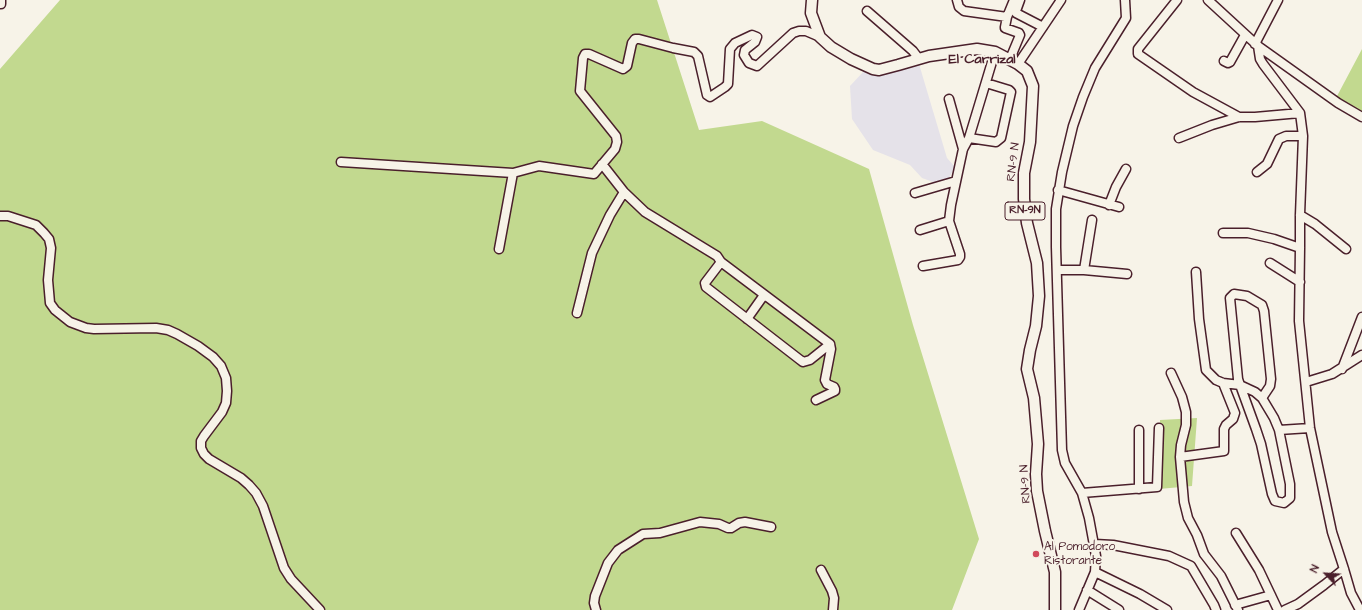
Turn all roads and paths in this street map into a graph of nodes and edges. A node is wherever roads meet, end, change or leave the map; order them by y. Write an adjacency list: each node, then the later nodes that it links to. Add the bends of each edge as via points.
1 (812, 0): 14 (main road, via 811,13)
2 (957, 0): 11 (street, via 959,7 964,11)
3 (1014, 0): 11 (street)
4 (1020, 0): 12 (street, via 1016,13)
5 (1061, 0): 12 (street)
6 (1125, 0): 35 (street, via 1126,18 1095,68 1083,97 1067,148)
7 (1177, 0): 23 (street, via 1138,49 1138,54 1193,92)
8 (1208, 0): 13 (street)
9 (1278, 0): 15 (street)
10 (867, 12): 17 (street, via 913,51)
11 (1007, 17): 19 (street, via 1006,28 1020,35)
12 (1043, 27): 19 (street)
13 (1245, 34): 15 (street); 18 (street, via 1230,62)
14 (820, 37): 17 (main road, RN-9 N / RN-9N, via 831,47 873,69 879,70); 30 (street, via 806,31 793,33 757,66 749,63 744,55 745,50 757,37 752,35 735,43 730,49 728,84 710,97 707,95 698,56 694,52 635,39 627,66 623,69 585,54 580,91 616,136 617,142 615,149)
15 (1257, 45): 22 (street, via 1263,64); 24 (street, via 1338,103)
16 (995, 52): 17 (main road, RN-9 N / RN-9N, via 977,49 929,56); 19 (main road, RN-9 N / RN-9N); 20 (street)
17 (919, 60)
18 (1224, 61)
19 (1014, 62): 89 (main road, RN-9 N / RN-9N, via 1026,71 1033,86 1030,142 1024,173 1024,199 1037,263 1039,296 1027,369 1034,398 1038,444 1037,490 1056,572)
20 (986, 83): 26 (street); 26 (street, via 1010,92 1001,138 996,142)
21 (949, 99): 28 (street)
22 (1300, 114): 23 (street); 25 (street)
23 (1239, 117): 27 (street)
24 (1362, 117)
25 (1303, 136): 32 (street, via 1286,136 1279,139 1267,164); 40 (street)
26 (969, 138): 28 (street)
27 (1179, 138)
28 (963, 149): 34 (street)
29 (341, 162): 33 (street)
30 (602, 164): 33 (street, via 594,174 539,166); 36 (street)
31 (1126, 169): 38 (street)
32 (1257, 172)
33 (513, 173): 47 (street)
34 (956, 181): 37 (street); 43 (street)
35 (1058, 190): 38 (street); 52 (street)
36 (624, 192): 49 (street, via 645,212 717,256); 58 (street, via 592,254)
37 (915, 193)
38 (1109, 205): 39 (street)
39 (1119, 207)
40 (1300, 215): 46 (street); 48 (street)
41 (0, 216): 86 (street, via 36,225 49,239 50,303 70,322 94,329 168,330 198,346 221,366 226,378 226,403 201,441 201,448 209,459 241,478 256,493 263,506 284,568)
42 (1092, 220): 53 (street)
43 (949, 221): 44 (street); 51 (street, via 960,257 958,260)
44 (920, 230)
45 (1223, 233): 46 (street, via 1254,234)
46 (1300, 248): 56 (street)
47 (499, 249)
48 (1346, 249)
49 (721, 262): 57 (street); 60 (street, via 704,285)
50 (1270, 263): 56 (street)
51 (923, 266)
52 (1057, 270): 53 (street); 76 (street, via 1062,450)
53 (1084, 270): 55 (street)
54 (1196, 272): 66 (street, via 1206,370)
55 (1127, 274)
56 (1300, 282): 65 (street, via 1299,321)
57 (764, 295): 60 (street); 61 (street)
58 (577, 313)
59 (1362, 317): 63 (street)
60 (747, 319): 61 (street, via 802,362 810,360)
61 (830, 344): 69 (street, via 825,380 835,391)
62 (1362, 355): 63 (street)
63 (1342, 369): 65 (street)
64 (1171, 373): 74 (street, via 1186,412)
65 (1306, 382): 71 (street)
66 (1223, 383): 67 (street); 74 (street, via 1235,412 1233,419 1224,429 1224,451)
67 (1240, 385): 68 (street); 68 (street, via 1230,304 1230,298 1234,294 1247,296 1262,305 1264,311 1271,379 1270,386); 73 (street, via 1261,444 1272,494 1275,501 1284,503 1290,498 1290,484)
68 (1262, 398): 73 (street)
69 (816, 400)
70 (1159, 428): 75 (street, via 1158,487)
71 (1310, 428): 73 (street); 80 (street, via 1332,532)
72 (1139, 430): 75 (street)
73 (1279, 430)
74 (1180, 457): 85 (street, via 1184,502 1189,520 1204,554 1221,576)
75 (1139, 489): 76 (street)
76 (1082, 493): 79 (street)
77 (771, 527): 87 (street, via 745,522 728,528 719,524 700,522 660,533 643,534 618,550 608,563 595,596)
78 (1236, 533): 84 (street)
79 (1095, 544): 82 (street); 93 (street, via 1169,556 1191,566)
80 (1344, 569): 95 (street, via 1298,604); 96 (street, via 1351,593)
81 (822, 570): 88 (street, via 834,598)
82 (1095, 572): 83 (street); 92 (street)
83 (1087, 590): 90 (street); 91 (street)
84 (1271, 595): 85 (street); 94 (street)
85 (1236, 607)
86 (320, 610)
87 (596, 610)
88 (833, 610)
89 (1055, 610)
90 (1079, 610)
91 (1119, 610)
92 (1167, 610)
93 (1216, 610)
94 (1278, 610)
95 (1285, 610)
96 (1360, 610)

